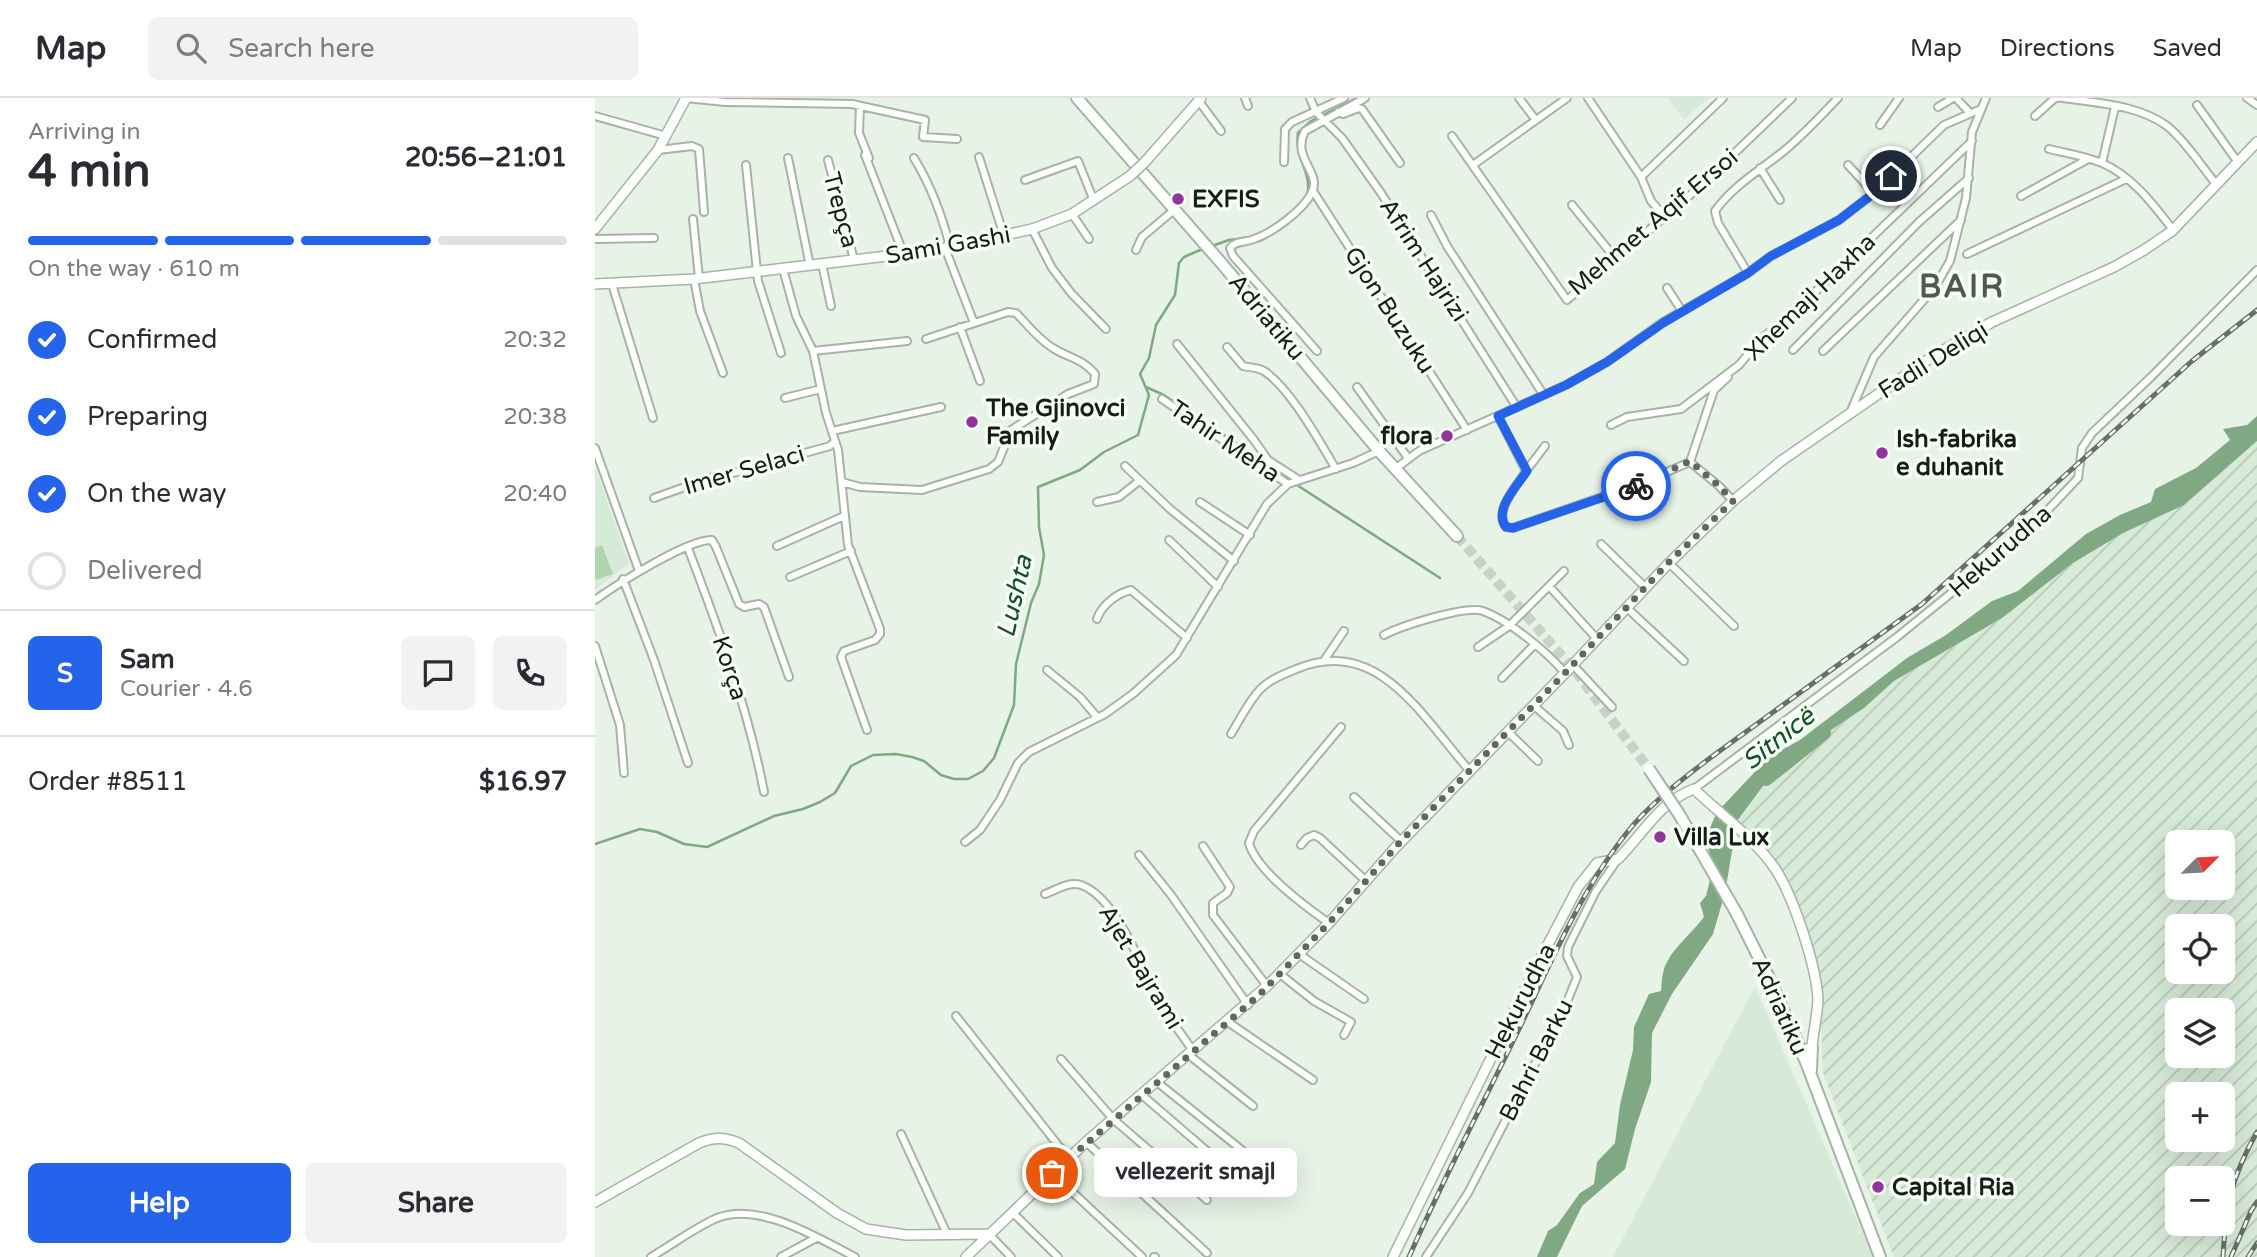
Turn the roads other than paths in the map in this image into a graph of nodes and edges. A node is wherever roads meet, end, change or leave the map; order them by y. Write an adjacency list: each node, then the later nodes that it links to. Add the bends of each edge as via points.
1 (686, 98): 20 (street); 38 (street)
2 (1077, 98): 32 (main road, Adriatiku)
3 (1091, 98): 32 (main road)
4 (1200, 98): 37 (street); 67 (street, Sami Gashi, bridge, via 1146,162)
5 (1245, 98): 24 (street)
6 (1310, 98): 28 (street, Afrim Hajrizi)
7 (1344, 98): 28 (street)
8 (1365, 98): 29 (street)
9 (1520, 98): 34 (street)
10 (1567, 98): 34 (street)
11 (1588, 98): 58 (street)
12 (1723, 98): 58 (street)
13 (1792, 98): 74 (street, Mehmet Aqif Ersoi)
14 (1899, 98): 36 (street)
15 (1955, 98): 25 (street); 30 (street)
16 (1989, 98): 27 (street)
17 (2061, 98): 26 (street); 33 (street, via 2055,98)
18 (2246, 98): 22 (street)
19 (1836, 99): 57 (street)
20 (759, 100): 23 (street)
21 (2197, 105): 50 (street)
22 (2257, 105)
23 (860, 106): 40 (street, via 925,120 923,137); 87 (street, via 859,133)
24 (1248, 106)
25 (1938, 107)
26 (2115, 107): 53 (street); 62 (street, via 2154,118 2170,128)
27 (1980, 111): 30 (street); 41 (street)
28 (1316, 112): 35 (street, Afrim Hajrizi); 51 (street, via 1285,129)
29 (1337, 112): 35 (street); 52 (street, Afrim Hajrizi, via 1362,109)
30 (1970, 113): 64 (street, via 1944,125)
31 (595, 116): 38 (street)
32 (1094, 116): 69 (main road, Adriatiku)
33 (2035, 117)
34 (1535, 119): 55 (street)
35 (1324, 120): 63 (street, Gjon Buzuku, via 1305,131 1300,144); 122 (street, Afrim Hajrizi, via 1381,193)
36 (1880, 125)
37 (1221, 131)
38 (666, 136): 44 (street)
39 (1452, 136): 55 (street, Mehmet Aqif Ersoi)
40 (957, 139)
41 (1972, 141): 59 (street); 114 (street, Xhemajl Haxha)
42 (2257, 142): 50 (street, Fadil Deliqi)
43 (2049, 149): 48 (street)
44 (658, 150): 70 (street, via 699,149); 73 (street)
45 (979, 157): 80 (street)
46 (788, 158): 91 (street)
47 (914, 158): 84 (street, via 942,216)
48 (2088, 159): 53 (street); 65 (street)
49 (828, 160): 89 (street, Trepça)
50 (2237, 161): 62 (street, Fadil Deliqi)
51 (1284, 162)
52 (1400, 163)
53 (2102, 163): 60 (street)
54 (746, 165): 94 (street)
55 (1473, 165): 88 (street, Mehmet Aqif Ersoi, via 1567,300)
56 (1848, 165): 64 (street)
57 (1760, 168): 66 (street); 95 (street, via 1715,211)
58 (1641, 177): 74 (street, via 1651,201)
59 (1969, 177): 76 (street); 109 (street)
60 (2126, 179): 79 (street); 86 (street)
61 (1025, 180): 67 (street, via 1078,161)
62 (2216, 184): 79 (street, Fadil Deliqi)
63 (1313, 191): 111 (street, via 1282,223 1230,248); 129 (street, Gjon Buzuku)
64 (1874, 193): 95 (street, via 1839,220)
65 (2021, 196)
66 (1780, 200)
67 (1094, 201): 71 (street, Sami Gashi)
68 (1572, 205): 88 (street)
69 (1174, 210): 85 (street, via 1142,237); 133 (main road, Adriatiku)
70 (704, 212)
71 (1072, 214): 78 (street, Sami Gashi); 83 (street)
72 (1431, 215): 119 (street)
73 (599, 217): 77 (street)
74 (1665, 217): 88 (street, Mehmet Aqif Ersoi)
75 (694, 219): 96 (street)
76 (1961, 220): 112 (street); 124 (street, via 1950,261 1934,287 1874,357)
77 (595, 229)
78 (1032, 229): 80 (street, Sami Gashi); 104 (street, via 1052,268)
79 (2173, 230): 124 (street, Fadil Deliqi, via 2114,267 1991,322)
80 (1004, 236): 84 (street, Sami Gashi)
81 (654, 237): 82 (street)
82 (595, 239)
83 (1089, 239)
84 (948, 248): 87 (street, Sami Gashi); 102 (street)
85 (1136, 250)
86 (1967, 254)
87 (904, 255): 89 (street, Sami Gashi)
88 (1615, 258)
89 (854, 260): 90 (street, Sami Gashi)
90 (822, 264): 91 (street, Sami Gashi); 100 (street)
91 (810, 266): 92 (street, Sami Gashi)
92 (783, 269): 94 (street, Sami Gashi); 110 (street, via 796,316)
93 (2257, 270): 196 (street, Hekurudha, via 2092,433 2082,448 2078,478 2029,530 1897,637)
94 (758, 271): 96 (street, Sami Gashi); 113 (street)
95 (1748, 273): 101 (street)
96 (696, 279): 98 (street, Sami Gashi); 115 (street, via 700,310)
97 (595, 284): 98 (street, Sami Gashi)
98 (612, 284): 126 (street)
99 (1667, 288): 101 (street)
100 (831, 306)
101 (1682, 311): 119 (street, via 1597,368)
102 (974, 323): 103 (street); 141 (street, via 1016,313 1051,348 1089,366 1095,374 1094,384 1068,394 1011,430 998,462 989,469 922,490)
103 (960, 327): 105 (street); 116 (street)
104 (1106, 329)
105 (926, 339)
106 (907, 341): 110 (street)
107 (1177, 344): 142 (street, via 1263,455)
108 (1227, 347): 138 (street, via 1243,366 1261,369 1284,392)
109 (1793, 350)
110 (813, 351): 118 (street)
111 (1317, 351)
112 (1823, 351)
113 (781, 353)
114 (1738, 365): 127 (street, Xhemajl Haxha, via 1678,410 1627,417); 135 (street, Xhemajl Haxha, via 1714,390)
115 (723, 373)
116 (980, 381)
117 (1357, 387): 134 (street)
118 (821, 389): 120 (street); 128 (street)
119 (1543, 394): 122 (street)
120 (786, 398)
121 (1162, 399): 142 (street, Tahir Meha)
122 (1516, 406): 125 (street)
123 (941, 407): 128 (street)
124 (1850, 413): 144 (street, Fadil Deliqi)
125 (1498, 416): 129 (street); 139 (street)
126 (653, 418)
127 (1611, 425)
128 (832, 430): 130 (street)
129 (1467, 430): 134 (street)
130 (834, 442): 141 (street); 143 (street, Imer Selaci)
131 (1545, 446): 139 (street)
132 (595, 447): 157 (street)
133 (1379, 451): 137 (main road, Adriatiku); 138 (street)
134 (1408, 458): 137 (street)
135 (1690, 461): 139 (street, via 1639,484 1506,527 1501,518 1503,508); 144 (street)
136 (1125, 466): 140 (street)
137 (1395, 468): 149 (main road, Adriatiku)
138 (1336, 469): 142 (street)
139 (1527, 471)
140 (1139, 481): 145 (street, via 1119,497); 155 (street)
141 (842, 482): 147 (street)
142 (1293, 482): 148 (street, via 1267,504)
143 (654, 498)
144 (1733, 501): 156 (street, Fadil Deliqi)
145 (1097, 502)
146 (1200, 502): 148 (street)
147 (844, 516): 152 (street); 154 (street)
148 (1250, 536): 155 (street)
149 (1457, 536)
150 (1169, 540): 162 (street)
151 (1601, 544): 163 (street)
152 (777, 546)
153 (688, 548): 157 (street, Korça); 181 (street, Korça, via 705,540 714,543 739,604 764,607); 197 (street, Korça, via 748,724)
154 (851, 551): 159 (street); 187 (street, via 880,629 875,640 841,653)
155 (1234, 562): 162 (street)
156 (1669, 562): 163 (street, Fadil Deliqi); 168 (street)
157 (639, 571): 160 (street, Korça)
158 (1564, 571): 161 (street)
159 (790, 577)
160 (623, 579): 164 (street, Korça); 192 (street)
161 (1549, 586): 167 (street); 172 (street)
162 (1218, 587): 171 (street)
163 (1645, 587): 165 (street, Fadil Deliqi)
164 (595, 600)
165 (1626, 607): 172 (street, Fadil Deliqi); 176 (street)
166 (1097, 619): 171 (street, via 1099,611 1131,590)
167 (1509, 626): 170 (street, via 1481,610 1419,621); 173 (street); 175 (street)
168 (1734, 626)
169 (1344, 631): 177 (street)
170 (1384, 635)
171 (1187, 638): 185 (street, via 1176,655 1133,693)
172 (1597, 639): 178 (street, Fadil Deliqi)
173 (1535, 644): 180 (street); 182 (street)
174 (595, 646): 195 (street, via 620,725)
175 (1478, 647)
176 (1684, 661)
177 (1324, 662): 189 (street, via 1266,685); 194 (street, via 1349,662 1384,677)
178 (1573, 665): 180 (street, Fadil Deliqi); 184 (street)
179 (1047, 670): 185 (street)
180 (1565, 673): 183 (street, Fadil Deliqi)
181 (789, 677)
182 (1502, 678)
183 (1533, 705): 188 (street, Fadil Deliqi); 190 (street, via 1563,731)
184 (1612, 707)
185 (1097, 717): 200 (street, via 1023,757 980,830)
186 (1341, 727): 207 (street, via 1254,831 1249,843 1254,855 1290,893)
187 (867, 730)
188 (1508, 732): 191 (street); 194 (street, Fadil Deliqi)
189 (1231, 734)
190 (1569, 745)
191 (1538, 761)
192 (688, 763)
193 (1649, 769): 216 (main road, Adriatiku, bridge, via 1737,914)
194 (1470, 771): 199 (street, Fadil Deliqi)
195 (624, 774)
196 (1694, 789): 204 (street, Hekurudha, via 1679,794 1652,818); 215 (street, via 1770,860 1781,876 1793,902 1816,986)
197 (764, 792)
198 (1354, 797): 199 (street)
199 (1401, 841): 205 (street, Fadil Deliqi)
200 (965, 842)
201 (1301, 845): 205 (street, via 1314,835 1320,838)
202 (1203, 846): 210 (street, via 1230,887 1213,903 1213,915)
203 (1139, 855): 212 (street)
204 (1618, 859): 248 (street, Hekurudha, via 1597,863 1579,887); 249 (street, Bahri Barku, via 1567,947 1577,976 1567,1002 1468,1193)
205 (1366, 881): 207 (street, Fadil Deliqi)
206 (1045, 894): 220 (street, Ajet Bajrami, via 1077,884 1109,907)
207 (1329, 923): 208 (street, Fadil Deliqi)
208 (1299, 954): 209 (street, Fadil Deliqi); 211 (street)
209 (1280, 974): 210 (street, Fadil Deliqi); 217 (street, via 1351,1022)
210 (1267, 986): 212 (street, Fadil Deliqi)
211 (1364, 999)
212 (1248, 1005): 214 (street, Fadil Deliqi)
213 (956, 1016): 231 (street)
214 (1228, 1022): 220 (street, Fadil Deliqi); 223 (street)
215 (1813, 1026): 216 (street, via 1803,1034); 218 (street)
216 (1793, 1033): 219 (main road, Adriatiku)
217 (1344, 1035)
218 (1812, 1046): 219 (street); 222 (main road)
219 (1799, 1048): 222 (main road, Adriatiku)
220 (1191, 1053): 224 (street, Fadil Deliqi); 226 (street)
221 (1061, 1059): 227 (street)
222 (1811, 1076): 250 (main road, Adriatiku)
223 (1313, 1080)
224 (1157, 1082): 225 (street, Fadil Deliqi); 230 (street)
225 (1142, 1095): 227 (street, Fadil Deliqi); 232 (street)
226 (1253, 1106)
227 (1113, 1119): 229 (street, Fadil Deliqi); 234 (street)
228 (901, 1133): 237 (street)
229 (1086, 1142): 231 (street, Fadil Deliqi); 240 (street)
230 (1243, 1151)
231 (1069, 1158): 233 (street, Fadil Deliqi)
232 (1221, 1164)
233 (1052, 1173): 236 (street, Fadil Deliqi); 247 (street)
234 (1207, 1200)
235 (595, 1202): 237 (street, via 699,1143 726,1138 749,1149 851,1223 882,1233)
236 (1012, 1212): 238 (street, Fadil Deliqi); 246 (street)
237 (947, 1234): 238 (street)
238 (989, 1234): 244 (street, Fadil Deliqi); 245 (street)
239 (816, 1238): 241 (street, via 779,1221 738,1213 717,1218); 242 (street); 243 (street)
240 (1207, 1253)
241 (651, 1257)
242 (781, 1257)
243 (855, 1257)
244 (966, 1257)
245 (1011, 1257)
246 (1058, 1257)
247 (1142, 1257)
248 (1394, 1257)
249 (1426, 1257)
250 (1880, 1257)

